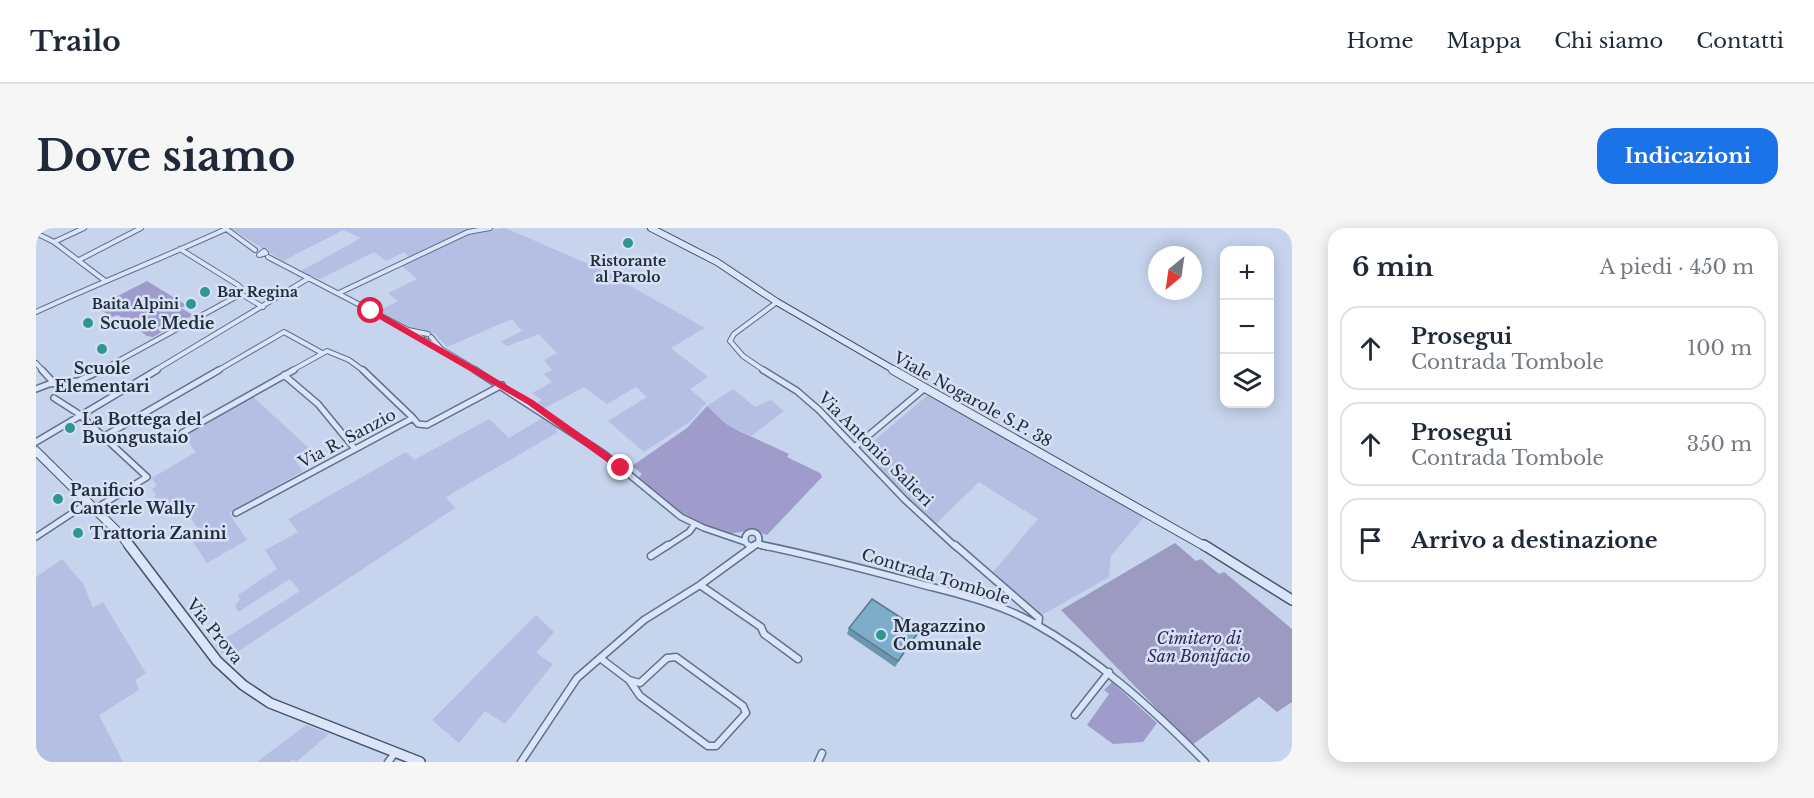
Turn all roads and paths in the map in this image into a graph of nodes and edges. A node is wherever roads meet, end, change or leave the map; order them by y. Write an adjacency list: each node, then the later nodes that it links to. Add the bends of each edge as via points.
1 (84, 228): 7 (street)
2 (141, 228): 9 (street)
3 (490, 228): 12 (street, via 468,232)
4 (651, 228): 14 (street, Viale Nogarole S.P. 38, via 717,262)
5 (225, 229): 8 (street); 10 (street)
6 (36, 233): 7 (street)
7 (54, 242): 9 (street)
8 (180, 249): 11 (street); 13 (street, via 238,285)
9 (79, 260): 11 (street)
10 (309, 278): 12 (street); 15 (street)
11 (104, 280): 16 (street)
12 (339, 293): 17 (street)
13 (241, 294): 15 (street); 24 (street, via 85,379)
14 (777, 302): 26 (street, Viale Nogarole S.P. 38); 34 (street, Via Antonio Salieri, via 734,334 730,341 733,348 781,379)
15 (263, 307): 29 (street)
16 (36, 312)
17 (408, 330): 18 (street); 19 (street)
18 (430, 336): 19 (street); 20 (street)
19 (424, 339): 20 (street)
20 (441, 349): 25 (street)
21 (322, 353): 23 (street); 30 (street, via 336,353 374,377); 32 (street, via 284,332)
22 (36, 363): 24 (street)
23 (284, 375): 31 (street); 35 (street, via 318,404)
24 (53, 382): 27 (street)
25 (502, 385): 30 (street, Via R. Sanzio, via 427,425 418,424); 39 (street, via 610,458 662,503)
26 (925, 388): 34 (street); 50 (street, Viale Nogarole S.P. 38)
27 (36, 389)
28 (54, 398): 29 (street)
29 (81, 416): 32 (street); 33 (street)
30 (413, 418): 35 (street, Via R. Sanzio)
31 (182, 433)
32 (103, 437): 37 (street, via 147,479)
33 (36, 442)
34 (856, 446): 51 (street, Via Antonio Salieri, via 910,504 1040,618)
35 (355, 449): 38 (street, Via R. Sanzio)
36 (36, 452): 37 (street, Via Prova)
37 (92, 506): 41 (street); 59 (street, Via Prova, via 139,557 217,662 243,685 270,703)
38 (236, 513)
39 (695, 524): 42 (street); 48 (street)
40 (748, 534): 42 (street); 43 (street, Contrada Tombole); 44 (street)
41 (36, 537)
42 (727, 537): 44 (street)
43 (758, 537): 45 (street); 46 (street, Contrada Tombole)
44 (745, 542): 45 (street, Contrada Tombole); 47 (street)
45 (756, 544): 46 (street, Contrada Tombole); 47 (street)
46 (775, 547): 51 (street, Contrada Tombole, via 956,594)
47 (746, 553): 49 (street)
48 (651, 556)
49 (700, 585): 52 (street, via 644,620); 53 (street, via 761,627 764,634)
50 (1292, 598)
51 (1038, 625): 54 (street, Contrada Tombole)
52 (600, 658): 55 (street); 63 (street, via 577,678)
53 (798, 659)
54 (1109, 672): 58 (street); 65 (street, Contrada Tombole)
55 (629, 680): 56 (street); 57 (street)
56 (642, 682): 57 (street); 57 (street, via 667,658 676,657 743,706 746,713 716,746 708,746)
57 (637, 693)
58 (1075, 715)
59 (396, 752): 61 (street); 62 (street, Via Prova)
60 (822, 753): 64 (street)
61 (388, 762)
62 (420, 762)
63 (521, 762)
64 (818, 762)
65 (1205, 762)

